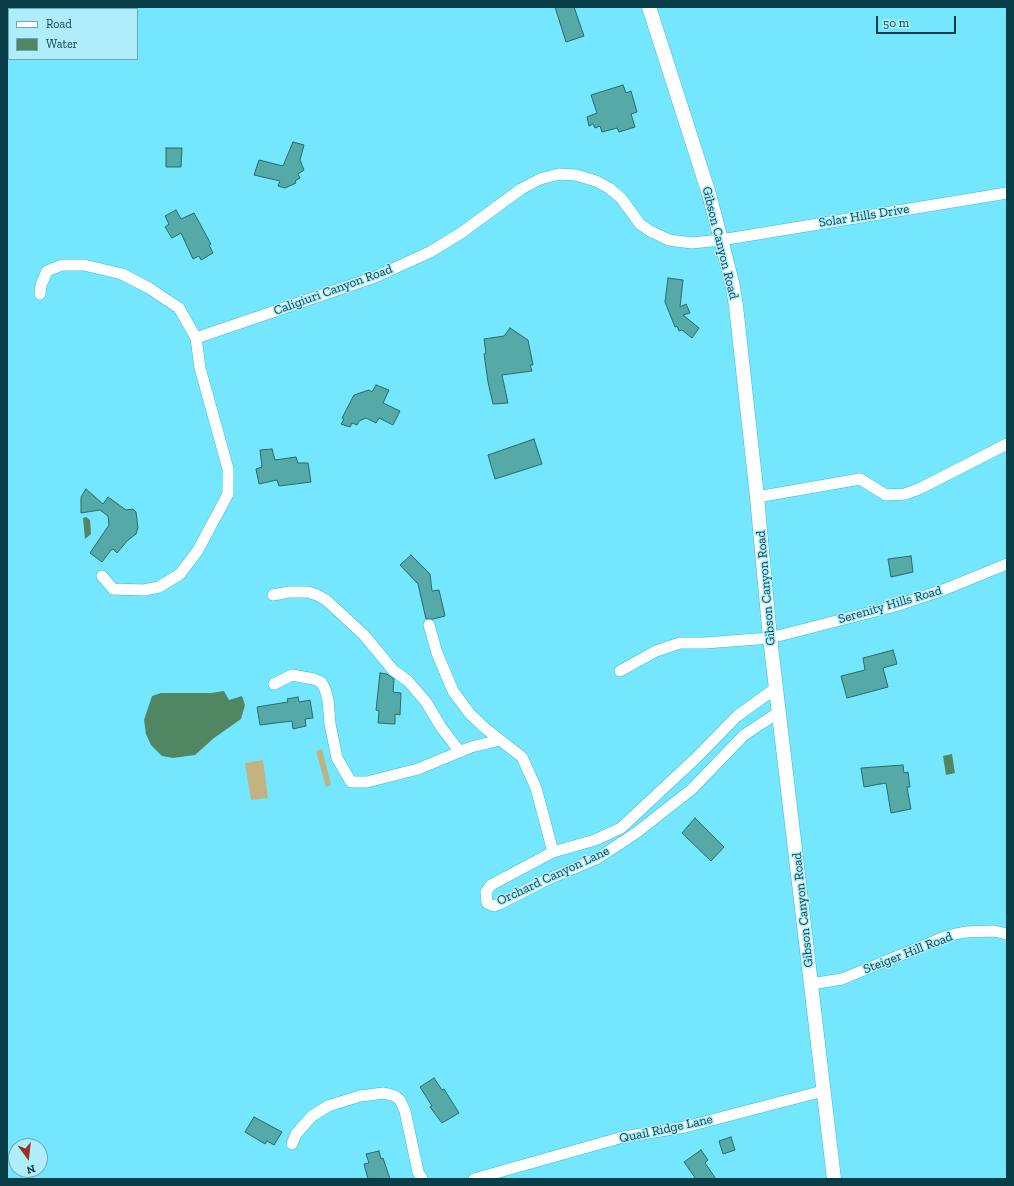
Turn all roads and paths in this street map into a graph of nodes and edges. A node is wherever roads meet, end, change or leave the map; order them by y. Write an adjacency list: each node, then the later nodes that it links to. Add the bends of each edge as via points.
1 (649, 7): 3 (main road, Gibson Canyon Road, via 709,194)
2 (1007, 192): 3 (street, Solar Hills Drive)
3 (721, 240): 5 (street, Caligiuri Canyon Road, via 692,243 660,236 640,224 621,198 609,188 576,174 559,174 540,179 521,189 461,233 430,252 375,278); 7 (main road, Gibson Canyon Road, via 736,306)
4 (40, 294): 5 (street, via 47,272 62,266 84,265 122,274 179,308)
5 (196, 338): 9 (street, via 200,368 228,469 228,494 198,550 180,574 159,587 144,590 113,589)
6 (1007, 444): 7 (street, via 905,494 886,495 860,479)
7 (757, 497): 12 (main road, Gibson Canyon Road)
8 (1007, 564): 12 (street, Serenity Hills Road, via 916,600)
9 (102, 576)
10 (273, 595): 18 (street, via 308,592 326,600 364,635 393,670 408,680)
11 (428, 625): 17 (street, Orchard Canyon Lane, via 453,691 470,714)
12 (770, 638): 13 (street, Serenity Hills Road, via 705,644 680,643 656,651); 15 (main road, Gibson Canyon Road)
13 (620, 670)
14 (274, 684): 18 (street, via 292,675 321,682 328,700 337,758 351,782 367,782 418,769)
15 (776, 688): 16 (main road, Gibson Canyon Road); 19 (street, Orchard Canyon Lane, via 737,716 621,828 595,840)
16 (779, 712): 19 (street, Orchard Canyon Lane, via 744,735 692,789 636,834 598,858 499,904 494,906 487,903 486,892 491,885); 21 (main road, Gibson Canyon Road)
17 (500, 740): 18 (street); 19 (street, Orchard Canyon Lane, via 522,757 536,788)
18 (460, 752)
19 (553, 852)
20 (1007, 934): 21 (street, Steiger Hill Road, via 965,932 946,936 842,978)
21 (811, 984): 22 (main road, Gibson Canyon Road)
22 (823, 1091): 25 (street, Quail Ridge Lane, via 685,1127 623,1137); 26 (main road, Gibson Canyon Road)
23 (292, 1144): 24 (street, via 296,1134 312,1116 328,1106 360,1096 390,1094 400,1100 405,1111 418,1172)
24 (422, 1179)
25 (474, 1179)
26 (834, 1179)

